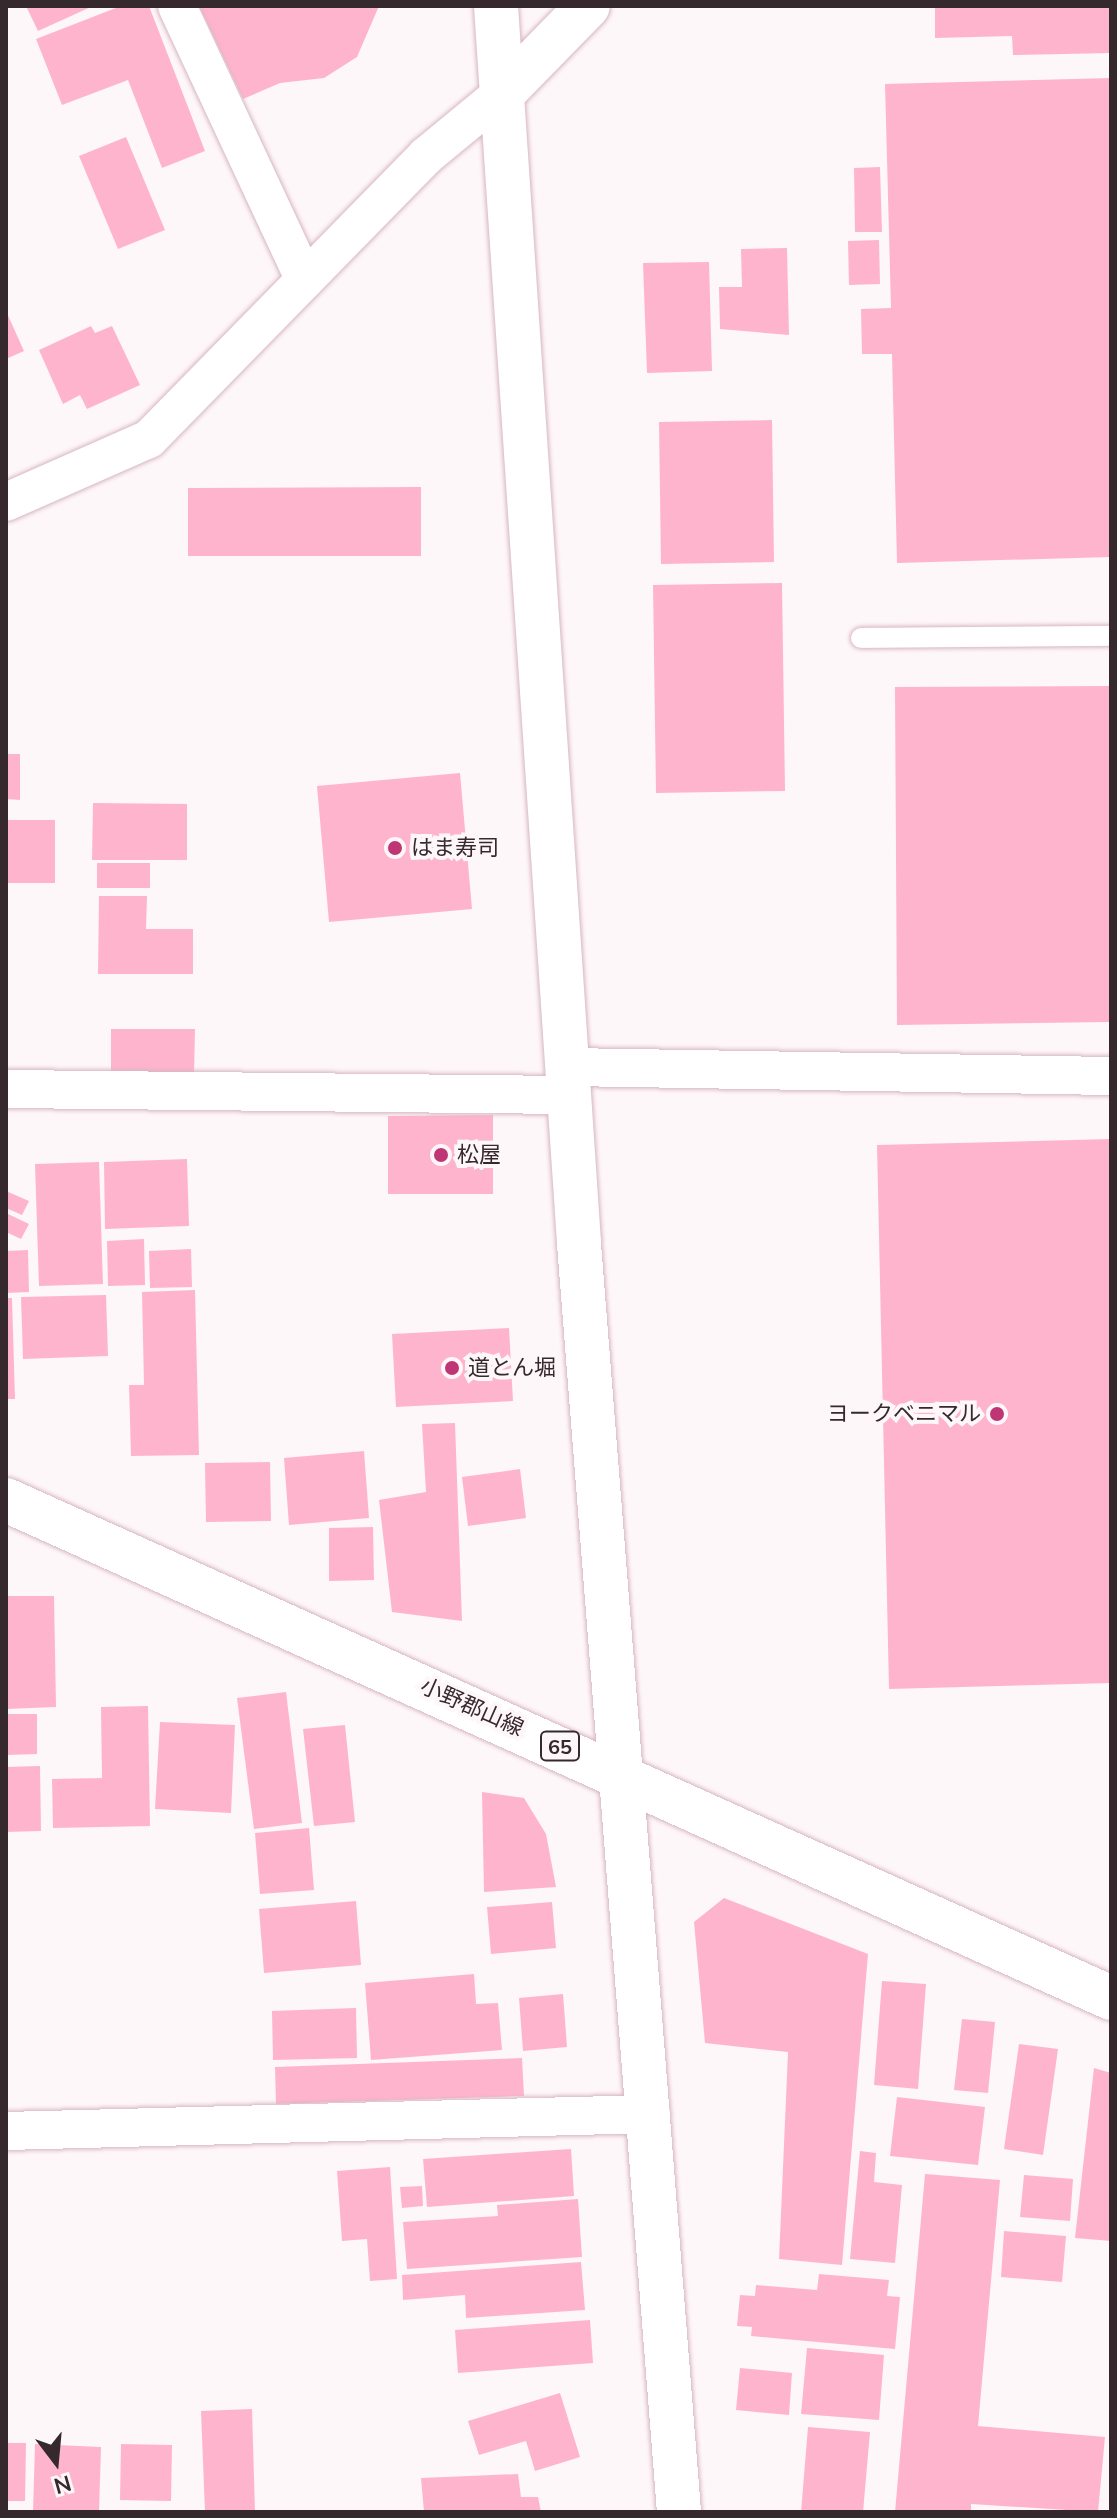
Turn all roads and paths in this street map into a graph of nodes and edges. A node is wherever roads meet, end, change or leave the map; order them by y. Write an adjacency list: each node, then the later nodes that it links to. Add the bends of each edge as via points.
1 (177, 6): 5 (street)
2 (496, 6): 4 (street)
3 (588, 6): 4 (street)
4 (506, 90): 5 (street, via 426,156); 10 (street)
5 (305, 280): 6 (street, via 149,439)
6 (6, 502)
7 (1111, 636): 8 (lane)
8 (861, 638)
9 (1111, 1076): 10 (street)
10 (569, 1081): 11 (street); 13 (street)
11 (6, 1089)
12 (6, 1500): 13 (street, 小野郡山線 / 65)
13 (620, 1772): 14 (street, 小野郡山線 / 65); 15 (street)
14 (1111, 1998)
15 (651, 2114): 16 (street); 17 (street)
16 (6, 2131)
17 (679, 2512)

